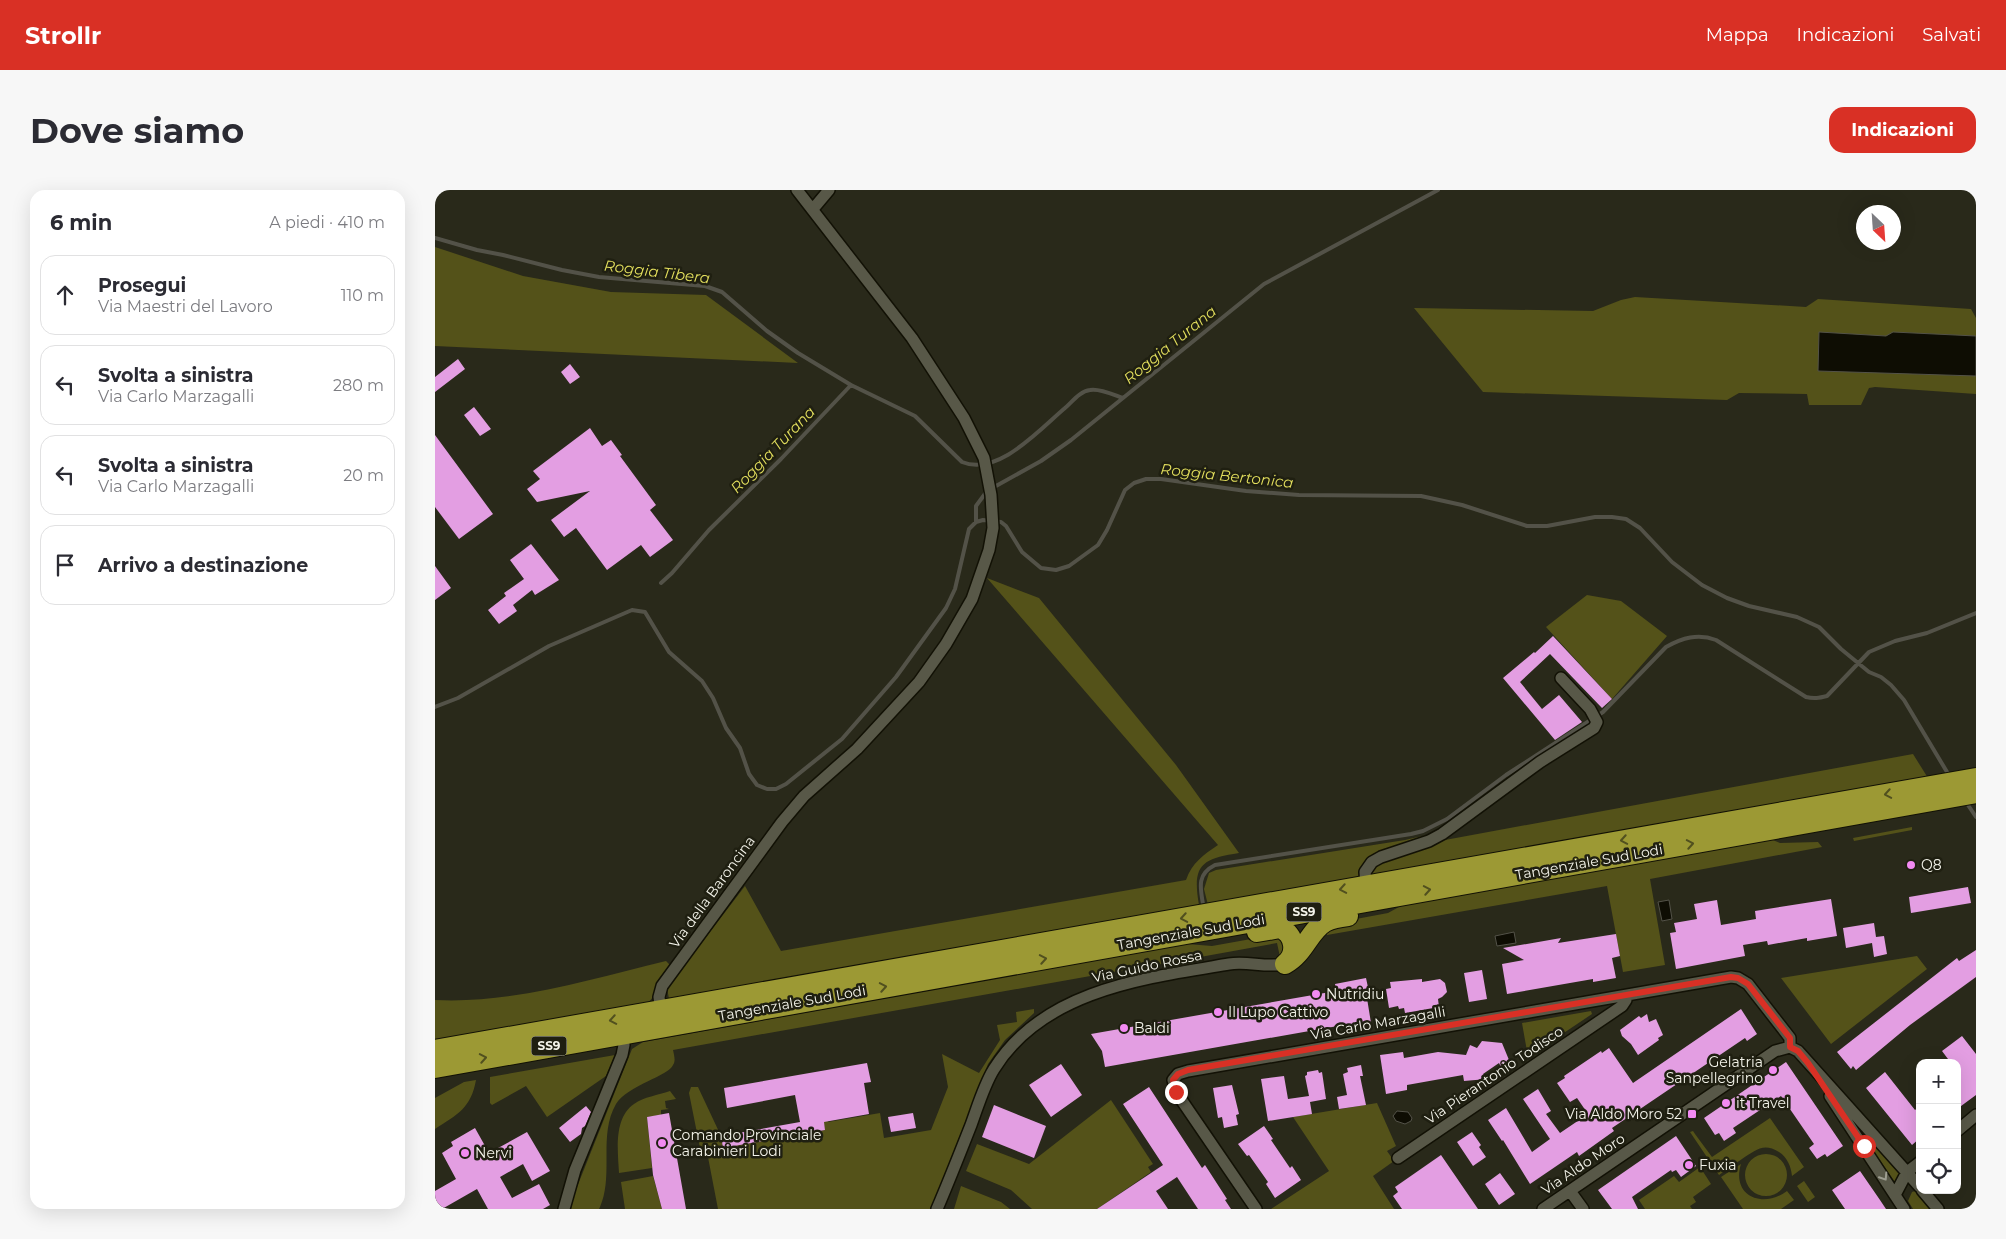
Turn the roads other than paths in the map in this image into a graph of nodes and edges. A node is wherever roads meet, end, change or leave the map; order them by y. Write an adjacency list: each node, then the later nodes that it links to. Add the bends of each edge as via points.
1 (797, 190): 3 (street, Via della Baroncina)
2 (829, 190): 3 (street)
3 (813, 209): 12 (street, Via della Baroncina, via 912,338 964,418 988,476 993,528 972,599 946,644 919,682 879,727 804,796 783,822 666,981 659,997)
4 (1561, 678): 7 (street, via 1595,718 1594,728 1540,762 1442,834 1372,862 1365,872)
5 (1975, 784): 6 (highway, Tangenziale Sud Lodi / SS9)
6 (1941, 792): 7 (highway, Tangenziale Sud Lodi / SS9, one-way to 7); 8 (highway, Tangenziale Sud Lodi / SS9, one-way to 6)
7 (1366, 886): 12 (highway, Tangenziale Sud Lodi / SS9, one-way to 12)
8 (1401, 895): 9 (highway, Tangenziale Sud Lodi / SS9); 10 (highway, via 1379,910 1324,922 1297,956)
9 (1189, 933): 10 (highway, via 1219,938 1280,928 1288,934 1294,947 1291,959); 13 (highway, Tangenziale Sud Lodi / SS9, one-way to 9)
10 (1285, 964): 24 (street, Via Guido Rossa, via 1231,964 1115,986 1089,994 1044,1018 1014,1043 993,1070)
11 (1626, 996): 14 (street, Via Carlo Marzagalli, via 1731,977 1743,980 1790,1038); 20 (street, Via Pierantonio Todisco, via 1622,1006); 31 (street, Via Carlo Marzagalli, via 1178,1074 1173,1080 1176,1092)
12 (661, 1012): 15 (highway, Tangenziale Sud Lodi / SS9, one-way to 15)
13 (623, 1034): 17 (highway, Tangenziale Sud Lodi / SS9, one-way to 13); 28 (street, via 622,1055 575,1170)
14 (1790, 1047): 16 (street); 25 (street, Via Aldo Moro, via 1775,1051)
15 (435, 1050)
16 (1808, 1063): 22 (street); 27 (street, one-way to 27)
17 (435, 1068)
18 (1976, 1115): 19 (street)
19 (1961, 1128)
20 (1399, 1158)
21 (1916, 1165): 22 (street)
22 (1907, 1172): 23 (street); 27 (street)
23 (1916, 1182)
24 (945, 1190): 29 (street, Via Guido Rossa); 30 (street, Via Guido Rossa)
25 (1570, 1191): 32 (street, Via Aldo Moro); 33 (street)
26 (1925, 1194): 35 (street)
27 (1895, 1195): 34 (street)
28 (564, 1209)
29 (937, 1209)
30 (944, 1209)
31 (1256, 1209)
32 (1543, 1209)
33 (1583, 1209)
34 (1904, 1209)
35 (1938, 1209)

